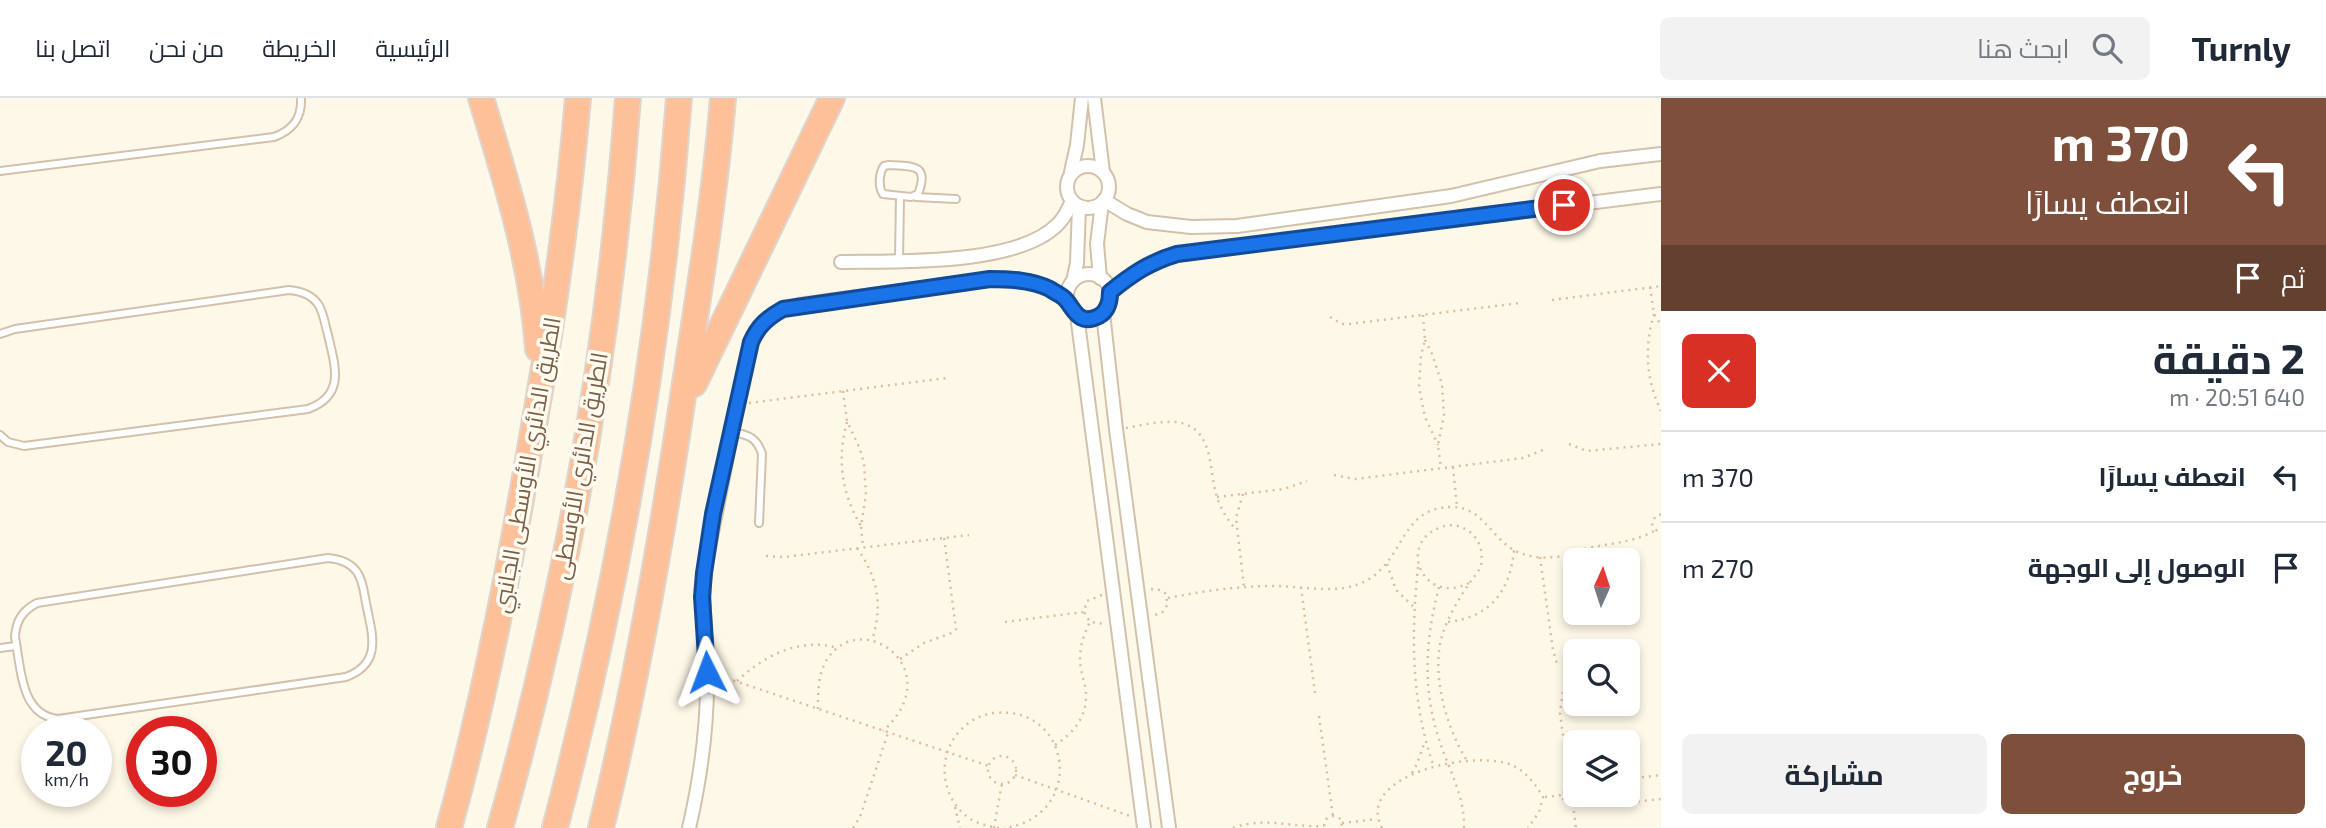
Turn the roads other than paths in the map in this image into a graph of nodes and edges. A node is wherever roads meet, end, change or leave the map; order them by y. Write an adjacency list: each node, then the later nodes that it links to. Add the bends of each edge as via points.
1 (301, 98): 11 (lane, via 298,119 284,134 274,137)
2 (481, 98): 29 (highway, via 528,262 538,348)
3 (578, 98): 29 (highway, الطريق الدائري الأوسطى الجانبي, via 558,280)
4 (628, 98): 38 (highway, الطريق الدائري الأوسطى, via 610,284 581,472 545,649)
5 (679, 98): 39 (highway, via 659,302 633,467 599,646)
6 (723, 98): 30 (highway, via 707,246)
7 (832, 98): 30 (highway)
8 (1082, 98): 12 (street)
9 (1094, 98): 13 (street)
10 (1661, 155): 18 (street, via 1600,161 1410,203 1237,226 1147,222)
11 (0, 172)
12 (1072, 172): 13 (street, via 1087,166); 19 (street, via 1066,186)
13 (1103, 172): 18 (street, via 1109,186)
14 (1661, 194): 24 (street, via 1177,254 1139,268)
15 (901, 196): 16 (lane); 16 (lane, via 881,192 884,166 919,169 920,189); 20 (lane)
16 (914, 197): 17 (lane)
17 (956, 199)
18 (1103, 202): 19 (street, via 1095,207); 22 (street, via 1097,244)
19 (1075, 204): 20 (street, via 1056,226 1027,244 983,254); 23 (street, via 1077,263)
20 (898, 261): 21 (street)
21 (841, 262)
22 (1100, 278): 23 (street, via 1086,275); 24 (street)
23 (1073, 281): 25 (street)
24 (1110, 292): 26 (street)
25 (1067, 299): 27 (street); 31 (street, via 1029,282 990,279 783,309 757,328 751,342)
26 (1103, 313): 27 (street, via 1090,318); 42 (street)
27 (1077, 315): 36 (street)
28 (0, 334): 32 (lane, via 298,290 319,305 336,371 332,391 318,406 308,409 24,446)
29 (538, 406): 37 (highway, الطريق الدائري الأوسطى الجانبي, via 495,639)
30 (678, 424): 40 (highway, via 647,618)
31 (731, 432): 33 (lane, via 747,435 760,446); 41 (street, via 704,573 704,740)
32 (0, 435)
33 (758, 523)
34 (16, 646): 34 (lane, via 29,703 41,715 58,719 346,677 369,659 373,638 362,580 345,562 328,558 37,603 18,620); 35 (lane)
35 (0, 648)
36 (1143, 824)
37 (449, 828)
38 (500, 828)
39 (555, 828)
40 (601, 828)
41 (689, 828)
42 (1169, 828)

